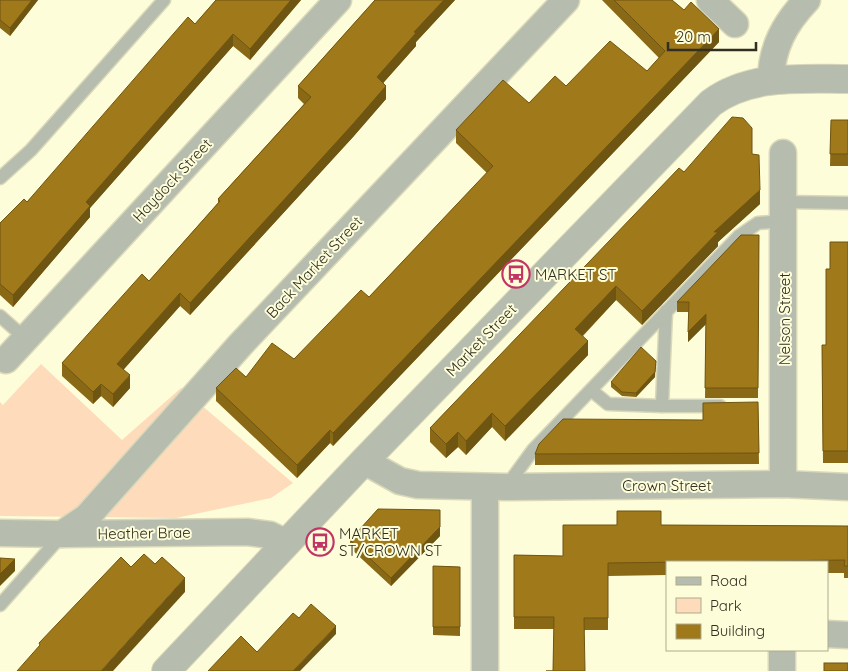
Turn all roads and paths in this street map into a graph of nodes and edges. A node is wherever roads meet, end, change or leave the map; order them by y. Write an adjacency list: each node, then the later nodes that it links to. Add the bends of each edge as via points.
1 (164, 0): 10 (lane, via 31,150)
2 (338, 0): 15 (street, Haydock Street)
3 (566, 0): 25 (street, Back Market Street, via 241,344 87,517)
4 (710, 0): 6 (street)
5 (807, 0): 8 (street, via 782,32 772,62)
6 (735, 24)
7 (848, 79): 8 (street, Market Street)
8 (771, 81): 20 (street, Market Street, via 735,89 711,103)
9 (783, 153): 12 (street, Nelson Street)
10 (0, 178)
11 (848, 202): 12 (lane)
12 (784, 211): 13 (lane, via 748,228); 21 (street, Nelson Street)
13 (666, 311): 17 (lane); 18 (lane)
14 (0, 316): 15 (lane)
15 (26, 339): 16 (street, Haydock Street)
16 (6, 360)
17 (591, 390): 18 (lane, via 608,404); 22 (lane)
18 (662, 406): 19 (lane)
19 (729, 406)
20 (364, 461): 22 (street, Crown Street, via 400,481 418,485); 26 (street, Market Street)
21 (784, 484): 22 (street, Crown Street); 23 (street, Crown Street)
22 (496, 487): 32 (street)
23 (848, 487)
24 (0, 533): 25 (street, Heather Brae)
25 (62, 534): 26 (street, Heather Brae, via 247,532 270,535); 27 (lane)
26 (286, 543): 31 (street, Market Street)
27 (0, 605)
28 (828, 634): 29 (street)
29 (848, 636)
30 (782, 651): 33 (street)
31 (166, 671)
32 (485, 671)
33 (782, 671)

